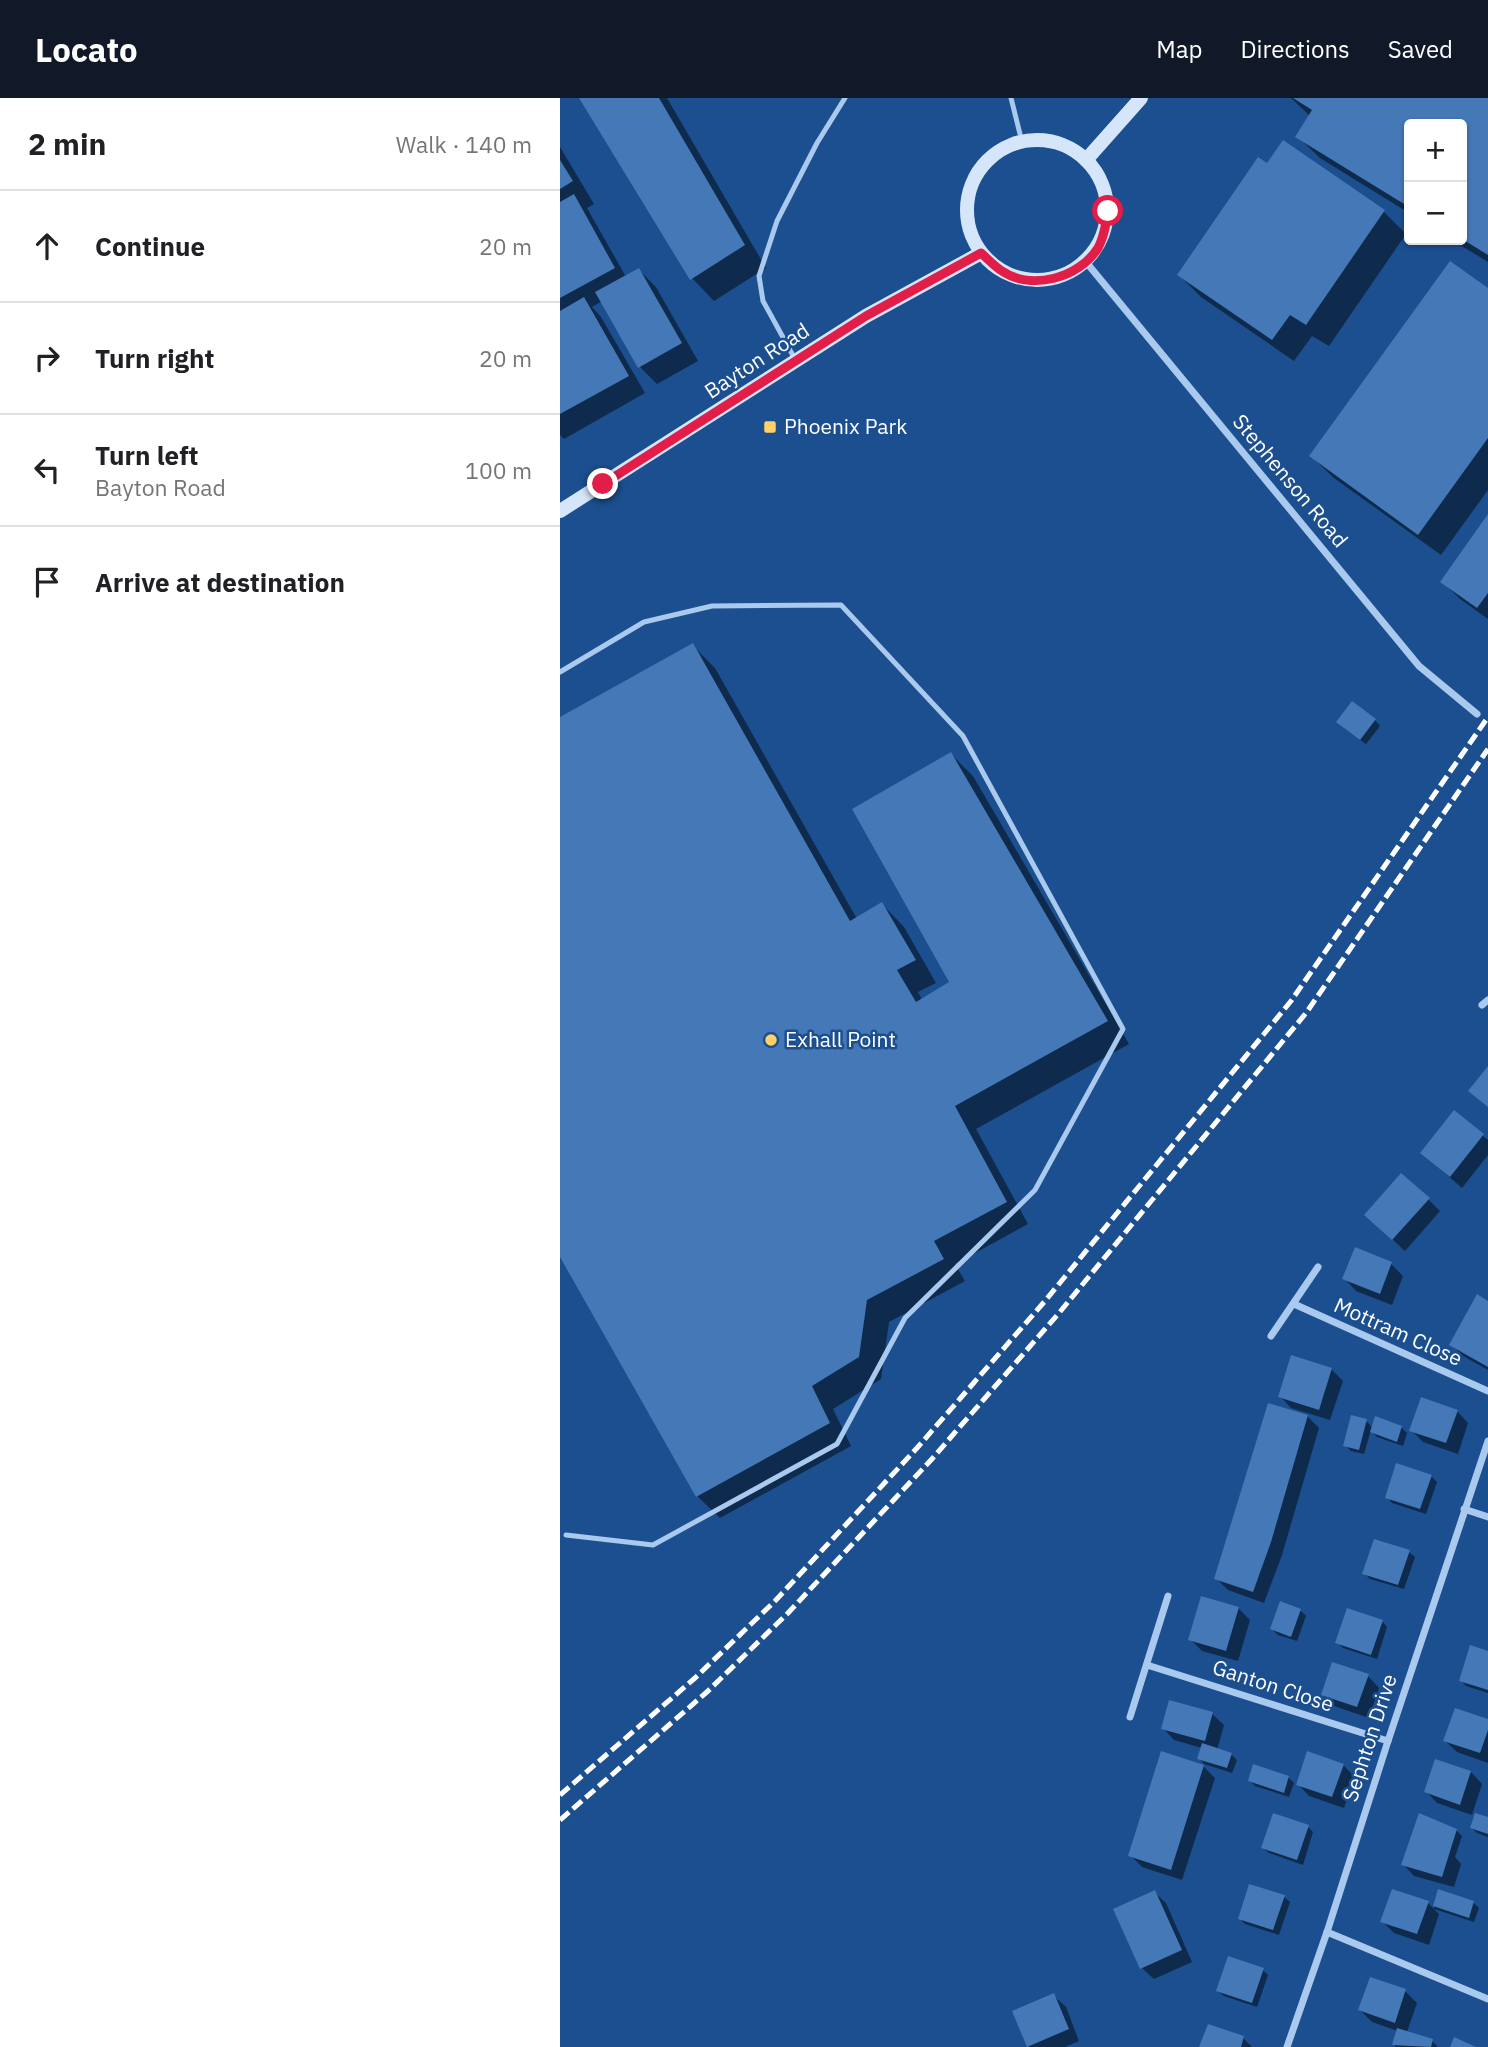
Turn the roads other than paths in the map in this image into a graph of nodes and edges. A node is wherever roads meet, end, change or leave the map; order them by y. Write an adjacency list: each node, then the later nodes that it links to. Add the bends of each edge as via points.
1 (845, 98): 8 (lane, via 776,221 758,276 763,301)
2 (1011, 98): 4 (lane)
3 (1141, 98): 5 (street)
4 (1021, 142): 5 (street, via 1045,141 1067,147); 6 (street, via 982,166 971,187 967,209 970,233)
5 (1086, 160): 7 (street, via 1102,183 1108,211 1098,247)
6 (981, 253): 7 (street, via 1003,272 1031,281 1061,277); 8 (street, Bayton Road)
7 (1086, 262): 11 (street, Stephenson Road, via 1419,666)
8 (796, 360): 9 (street, Bayton Road)
9 (560, 511)
10 (560, 672): 19 (lane, via 644,622 712,606 841,605 964,736 1123,1029 1035,1190 905,1318 837,1444 653,1545)
11 (1476, 714)
12 (1318, 1267): 13 (street)
13 (1294, 1304): 14 (street); 15 (street, Mottram Close)
14 (1271, 1336)
15 (1488, 1391)
16 (1488, 1441): 17 (street, Sephton Drive)
17 (1464, 1509): 18 (street); 23 (street, Sephton Drive)
18 (1488, 1517)
19 (566, 1535)
20 (1168, 1597): 21 (street)
21 (1147, 1665): 22 (street); 23 (street, Ganton Close)
22 (1130, 1717)
23 (1388, 1741): 24 (street, Sephton Drive)
24 (1327, 1932): 25 (street); 26 (street, Sephton Drive)
25 (1488, 1998)
26 (1287, 2047)

